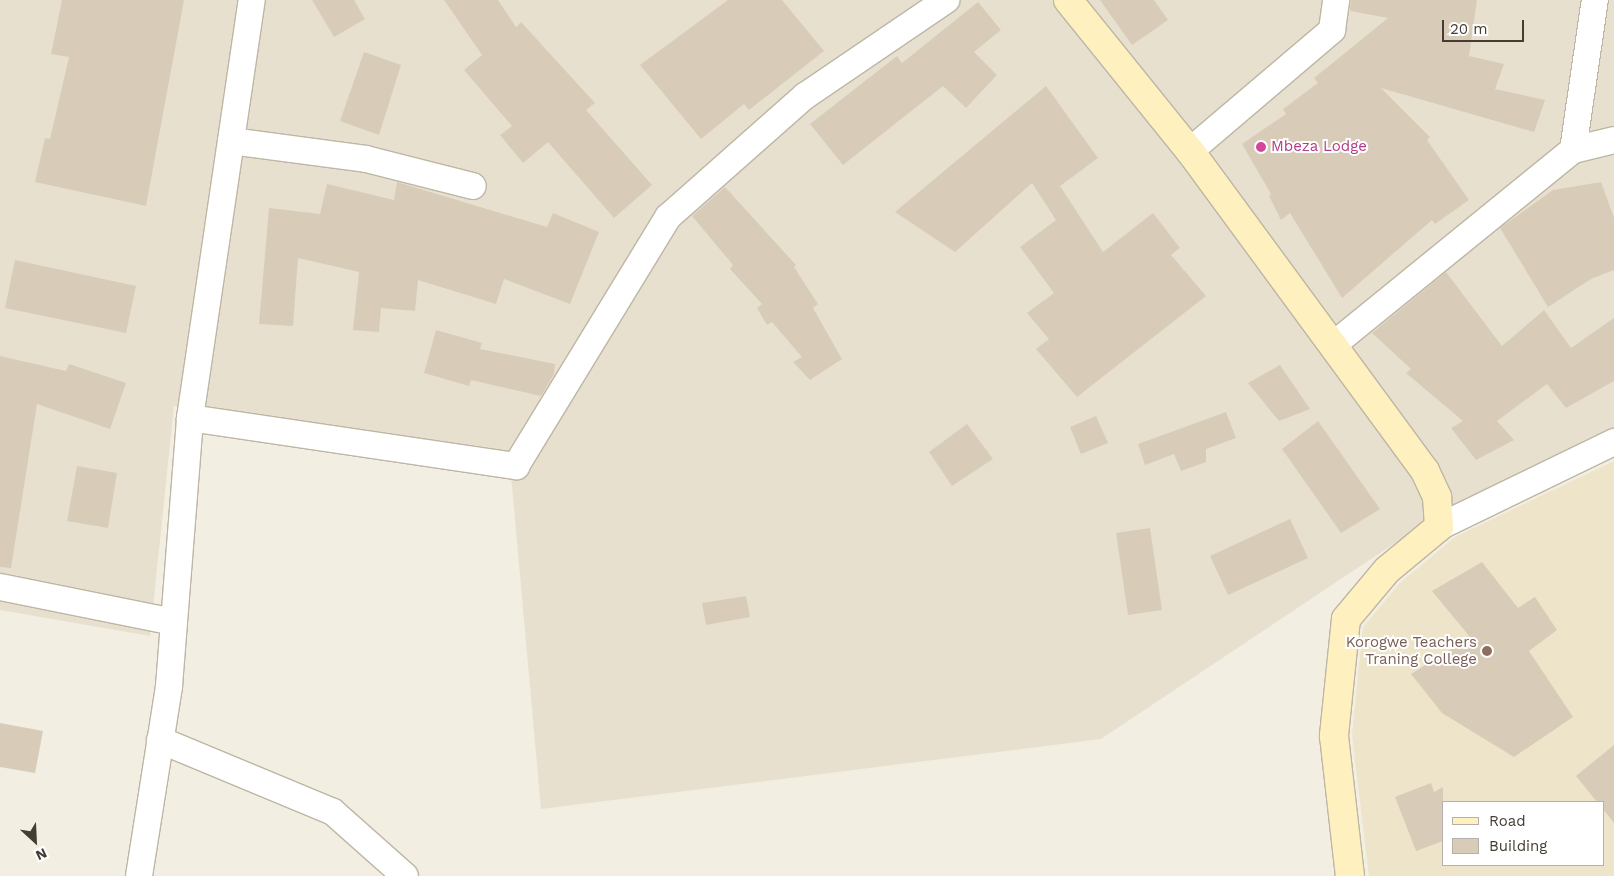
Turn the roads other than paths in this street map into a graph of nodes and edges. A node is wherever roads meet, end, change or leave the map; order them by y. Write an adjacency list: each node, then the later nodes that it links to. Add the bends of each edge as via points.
1 (252, 0): 7 (street)
2 (946, 0): 12 (street, via 805,96 668,216 516,466)
3 (1068, 0): 9 (street)
4 (1336, 0): 9 (street, via 1332,30)
5 (1595, 0): 8 (street)
6 (1614, 140): 8 (street)
7 (231, 141): 10 (street, via 366,159); 12 (street)
8 (1573, 150): 11 (street)
9 (1190, 151): 11 (street)
10 (474, 186)
11 (1333, 345): 14 (street, via 1425,471 1437,497)
12 (190, 418): 16 (street)
13 (1614, 442): 14 (street)
14 (1439, 527): 20 (street, via 1387,570 1346,619 1334,736)
15 (0, 587): 16 (street)
16 (174, 622): 17 (street)
17 (160, 740): 18 (street); 19 (street, via 334,812)
18 (139, 876)
19 (405, 876)
20 (1350, 876)

